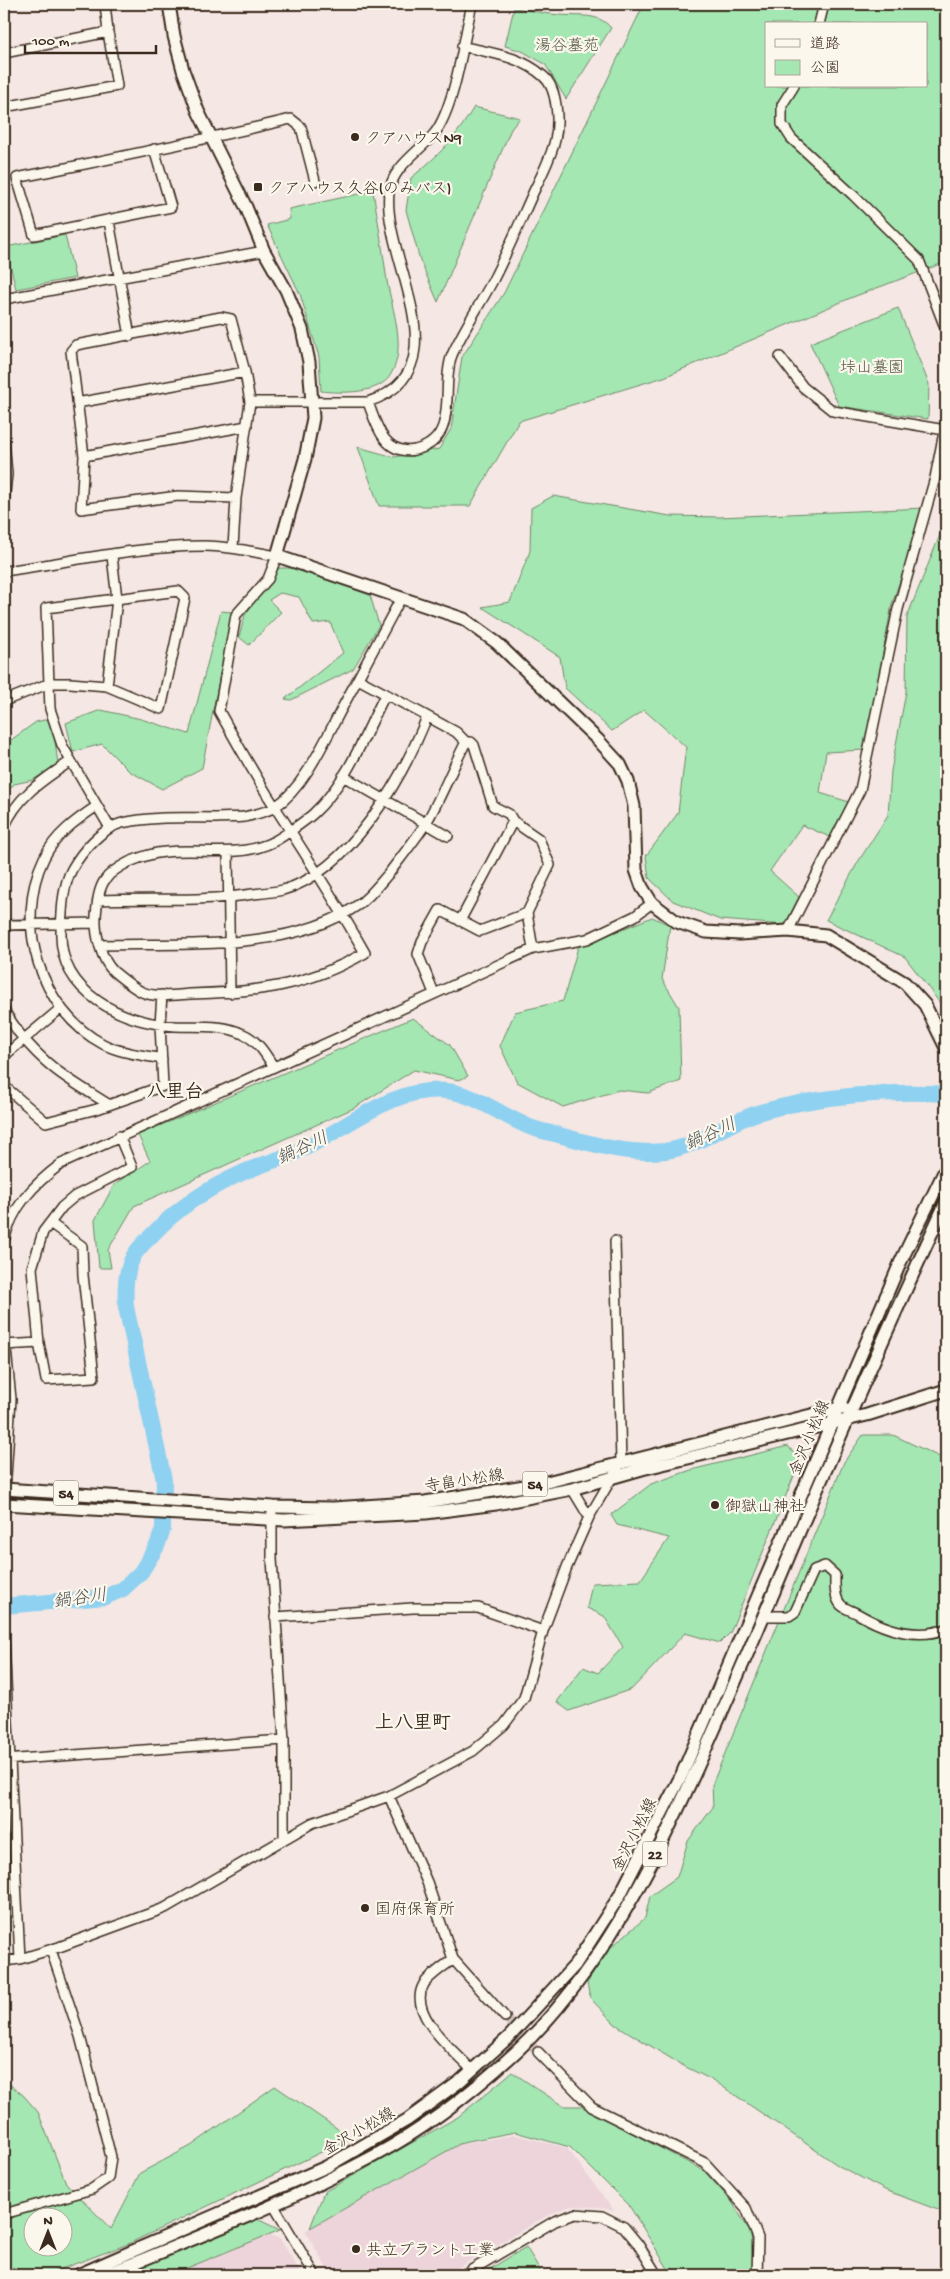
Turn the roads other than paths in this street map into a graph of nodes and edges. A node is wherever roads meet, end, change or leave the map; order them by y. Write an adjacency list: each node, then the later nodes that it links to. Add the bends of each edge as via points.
1 (105, 4): 6 (street)
2 (169, 4): 11 (main road, via 183,70)
3 (472, 4): 7 (street)
4 (824, 4): 5 (street)
5 (820, 22)
6 (108, 32): 8 (street); 10 (street, via 117,86)
7 (462, 46): 24 (street, via 446,115 434,134 402,164 389,192 390,218 417,339 406,378 386,394); 24 (street, via 514,58 548,80 558,112 555,140 502,262 451,358 445,422 436,438 416,450 402,450 388,444 380,435)
8 (4, 53)
9 (793, 88): 18 (street, via 782,105 782,124 791,138 919,260)
10 (4, 107)
11 (211, 138): 12 (street); 13 (street, via 291,119 301,127); 15 (main road)
12 (154, 150): 14 (street, via 171,207); 14 (street, via 17,178 34,235)
13 (315, 181)
14 (109, 221): 16 (street)
15 (264, 251): 16 (street); 23 (main road, via 286,290 302,329)
16 (121, 278): 17 (street); 19 (street)
17 (4, 299)
18 (946, 330)
19 (130, 336): 21 (street, via 221,317 230,319); 25 (street, via 76,345 71,351)
20 (780, 357): 27 (street, via 803,387 833,412)
21 (245, 372): 22 (street); 25 (street)
22 (250, 402): 23 (street); 26 (street)
23 (312, 402): 24 (street); 35 (main road, via 313,418 305,459)
24 (368, 402)
25 (77, 403): 29 (street)
26 (247, 426): 29 (street); 31 (street)
27 (945, 426): 69 (street, via 935,478 898,609 860,790)
28 (4, 441): 30 (street)
29 (84, 456): 31 (street, via 81,509 178,496)
30 (5, 474): 32 (street)
31 (236, 498): 33 (street)
32 (4, 501)
33 (234, 548): 34 (street, via 168,548); 35 (street)
34 (112, 556): 36 (street); 38 (street)
35 (277, 556): 37 (main road); 50 (street, via 268,579 236,615 218,711)
36 (4, 571)
37 (401, 598): 39 (street); 61 (main road, via 464,620 497,643 620,764 634,806 636,870)
38 (117, 599): 40 (street, via 46,608); 41 (street); 41 (street, via 178,591 185,598 161,708)
39 (358, 679): 42 (street); 50 (street, via 309,770)
40 (50, 683): 41 (street); 43 (street); 46 (street, via 50,709)
41 (107, 686)
42 (385, 695): 44 (street); 47 (street)
43 (4, 701)
44 (427, 717): 45 (street, via 456,732); 48 (street)
45 (466, 742): 51 (street, via 474,745 493,806 510,814); 52 (street)
46 (71, 762): 49 (street); 53 (street, via 30,789 10,811)
47 (343, 776): 48 (street); 55 (street, via 313,814)
48 (385, 799): 52 (street); 58 (street, via 353,841)
49 (98, 806): 54 (street); 66 (street, via 76,819 44,858 30,906)
50 (275, 807): 54 (street, via 242,817 158,819 121,823); 55 (street)
51 (512, 821): 63 (street, via 539,839 550,865); 64 (street)
52 (426, 822): 56 (street); 62 (street, via 373,891)
53 (4, 828)
54 (110, 828): 67 (street, via 90,845 72,868 64,895)
55 (291, 829): 57 (street, via 263,846); 58 (street)
56 (448, 836)
57 (228, 852): 59 (street); 60 (street, via 166,851 146,855 120,866 104,880)
58 (317, 873): 59 (street, via 282,890); 62 (street)
59 (229, 898): 60 (street); 70 (street)
60 (98, 900): 65 (street)
61 (652, 903): 69 (main road, via 677,922 706,932); 72 (street, via 635,916 587,939)
62 (343, 913): 70 (street, via 301,932); 73 (street, via 364,953 323,975 297,983)
63 (527, 913): 64 (street, via 480,930); 72 (street)
64 (460, 921): 74 (street, via 440,910 422,942 418,954)
65 (96, 923): 67 (street); 71 (street)
66 (30, 924): 67 (street); 68 (street); 76 (street, via 45,981)
67 (62, 924): 78 (street, via 64,957 76,982 108,1007)
68 (4, 925)
69 (788, 931): 80 (main road, via 826,935 905,983 925,1005)
70 (229, 942): 71 (street); 73 (street)
71 (100, 945): 75 (street, via 107,965 124,980 143,992)
72 (533, 949): 74 (street)
73 (230, 993): 75 (street)
74 (434, 993): 83 (street)
75 (162, 995): 78 (street)
76 (60, 1009): 79 (street); 82 (street, via 103,1044)
77 (4, 1010): 79 (street)
78 (160, 1024): 82 (street); 83 (street, via 234,1030 256,1041)
79 (25, 1039): 81 (street); 85 (street, via 50,1067)
80 (946, 1048)
81 (4, 1056)
82 (162, 1059): 85 (street, via 163,1086)
83 (273, 1066): 86 (street)
84 (4, 1086): 85 (street, via 46,1122)
85 (108, 1104)
86 (120, 1136): 89 (street, via 132,1167 75,1196); 90 (street, via 61,1164 38,1182 18,1205)
87 (946, 1168): 96 (main road, 金沢小松線 / 22, via 901,1261)
88 (946, 1202): 97 (main road, 金沢小松線 / 22)
89 (50, 1223): 93 (street, via 43,1232 32,1268); 93 (street, via 82,1246 82,1275 94,1377 46,1380)
90 (4, 1241)
91 (615, 1241): 99 (street)
92 (4, 1329): 94 (street)
93 (39, 1344): 94 (street)
94 (5, 1345): 101 (street, via 11,1400)
95 (946, 1390): 97 (main road, 寺畠小松線 / 54, via 867,1415)
96 (839, 1408): 97 (main road, 寺畠小松線 / 54); 98 (main road, 金沢小松線 / 22); 99 (main road, 寺畠小松線 / 54)
97 (848, 1415): 98 (main road, 寺畠小松線 / 54); 107 (main road, 金沢小松線 / 22)
98 (832, 1423): 100 (main road, 寺畠小松線 / 54); 123 (main road, 金沢小松線 / 22, via 682,1774 620,1895 575,1965 510,2037)
99 (621, 1462): 100 (street); 104 (main road, 寺畠小松線 / 54, via 543,1483 424,1502 333,1508)
100 (611, 1478): 102 (main road, 寺畠小松線 / 54); 105 (street)
101 (4, 1489): 103 (street); 104 (main road, 寺畠小松線 / 54)
102 (572, 1489): 105 (street); 106 (main road, 寺畠小松線 / 54, via 426,1513)
103 (4, 1505): 106 (main road, 寺畠小松線 / 54)
104 (273, 1507): 106 (street)
105 (589, 1517): 110 (street)
106 (272, 1519): 108 (street)
107 (764, 1616): 109 (street, via 789,1616 795,1612 814,1570 825,1566 835,1575 836,1594 841,1605 877,1625 916,1633); 124 (main road, 金沢小松線 / 22, via 697,1769 636,1890 584,1973 553,2012 518,2049 442,2112 374,2156)
108 (275, 1617): 110 (street, via 413,1608 478,1608); 113 (street)
109 (946, 1629)
110 (543, 1631): 115 (street, via 524,1698 504,1725 473,1751)
111 (4, 1642): 112 (street)
112 (4, 1652): 114 (street)
113 (284, 1740): 114 (street); 116 (street)
114 (6, 1760): 119 (street)
115 (390, 1796): 116 (street, via 312,1823); 118 (street)
116 (284, 1838): 117 (street, via 165,1908)
117 (52, 1950): 119 (street); 125 (street, via 80,2036 111,2157 108,2178 92,2189)
118 (453, 1958): 121 (street); 123 (street, via 424,1985 422,2011 432,2028)
119 (20, 1959): 120 (street)
120 (4, 1961)
121 (505, 2017)
122 (538, 2052): 131 (street, via 592,2107 704,2163 746,2208 758,2238)
123 (472, 2070): 126 (main road, 金沢小松線 / 22, via 408,2120 326,2167)
124 (274, 2206): 127 (main road, 金沢小松線 / 22); 128 (street)
125 (4, 2214)
126 (78, 2275)
127 (104, 2275)
128 (315, 2275)
129 (463, 2275): 130 (street, via 554,2221 575,2214 602,2216 624,2227)
130 (657, 2275)
131 (757, 2275)

